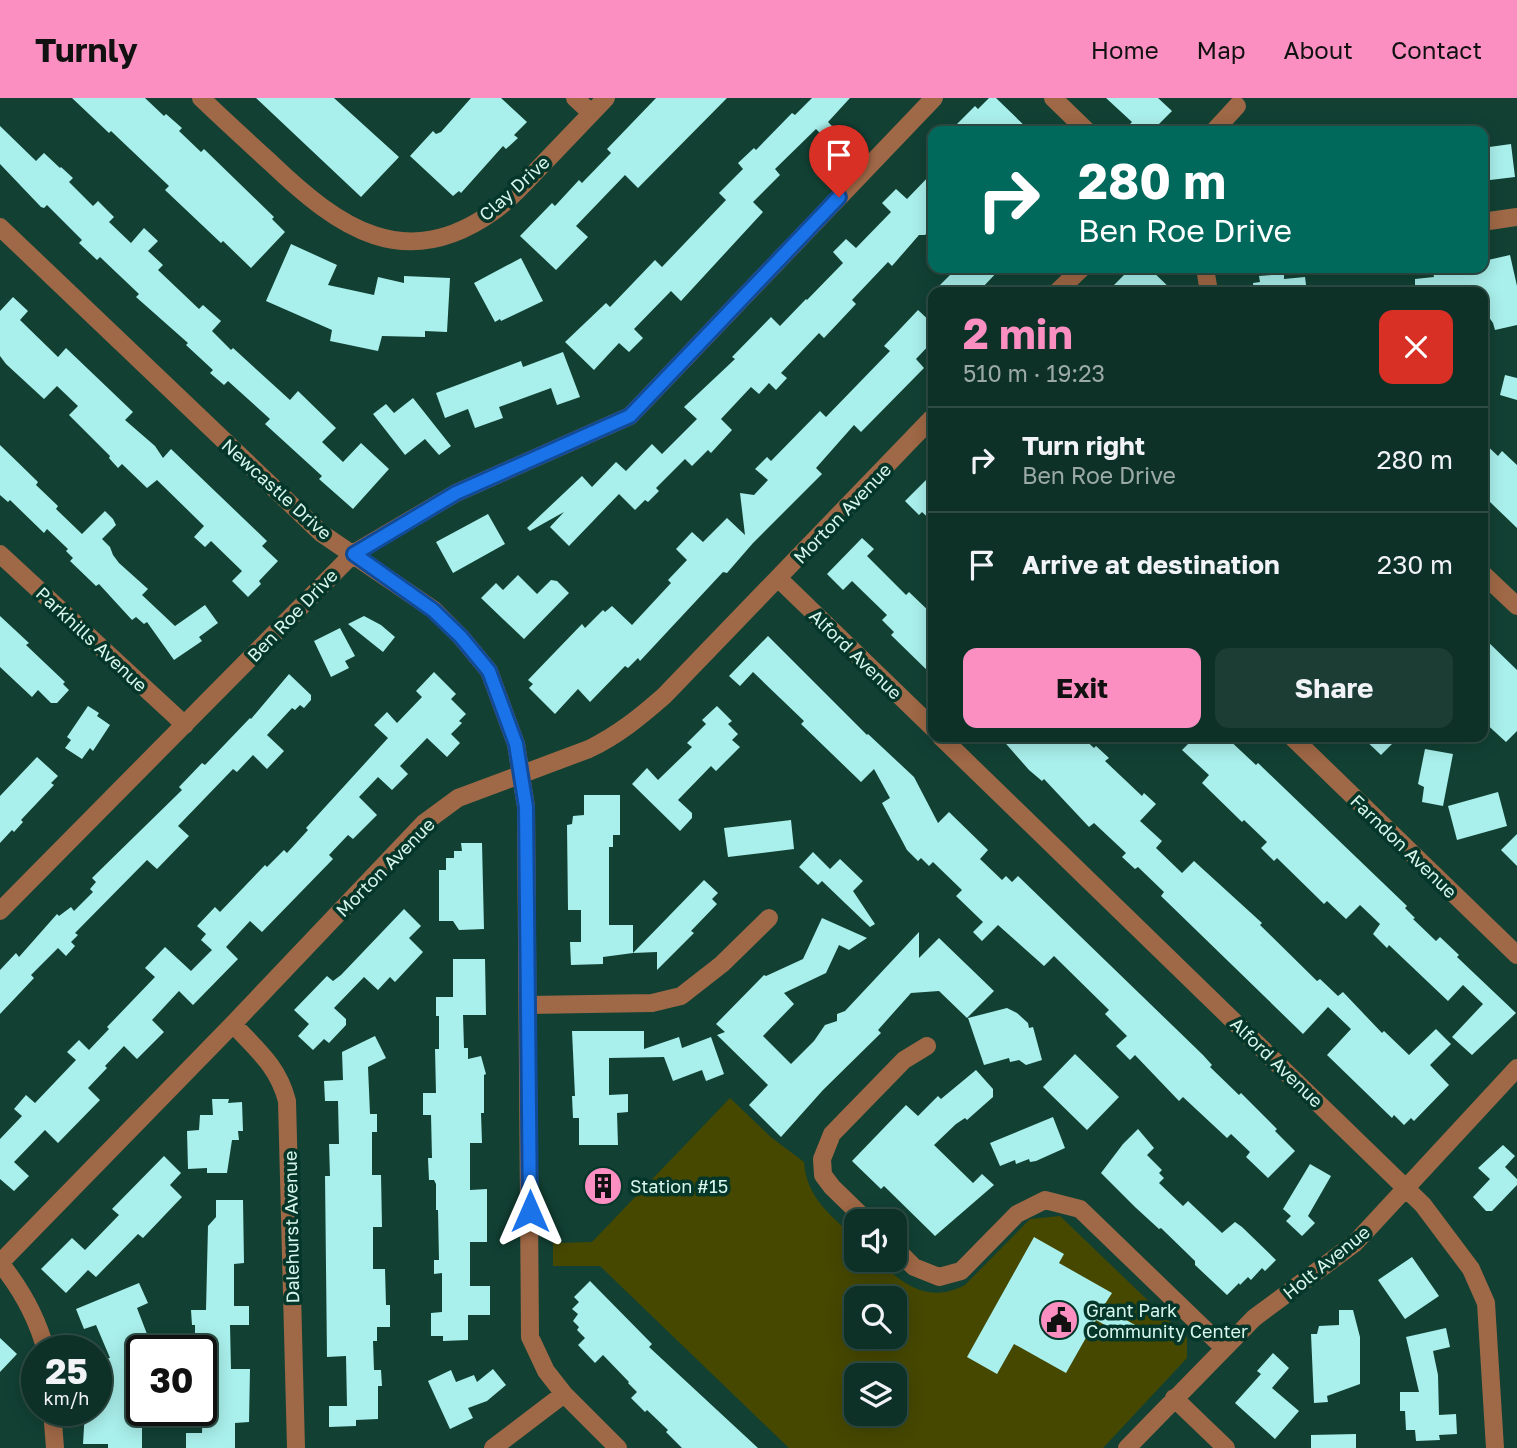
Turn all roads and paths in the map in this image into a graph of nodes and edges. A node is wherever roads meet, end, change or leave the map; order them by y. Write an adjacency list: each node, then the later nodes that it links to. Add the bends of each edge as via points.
1 (201, 98): 7 (street, Clay Drive, via 318,205 350,226 394,241 447,237 496,210)
2 (575, 98): 7 (street)
3 (606, 98): 7 (street, Clay Drive)
4 (934, 98): 17 (street, Ben Roe Drive, via 630,416 456,493)
5 (1053, 98): 8 (street)
6 (1237, 106): 9 (street)
7 (591, 113)
8 (1082, 126)
9 (1219, 126)
10 (1517, 217): 11 (street)
11 (1488, 221)
12 (0, 227): 17 (street, Newcastle Drive, via 321,533)
13 (1077, 273): 14 (street)
14 (1062, 287)
15 (928, 422): 18 (street, Morton Avenue)
16 (0, 554): 22 (street, Parkhills Avenue)
17 (354, 554): 22 (street, Ben Roe Drive); 25 (street, Newcastle Drive, via 433,610 489,671 516,744)
18 (779, 579): 21 (street, Alford Avenue); 25 (street, Morton Avenue, via 633,723 589,749)
19 (1488, 579): 20 (street)
20 (1517, 606)
21 (928, 724)
22 (185, 725): 26 (street, Ben Roe Drive)
23 (946, 742): 33 (street, Alford Avenue)
24 (1297, 742): 28 (street, Farndon Avenue)
25 (520, 773): 29 (street, Newcastle Drive, via 526,807); 30 (street, Morton Avenue, via 458,798 424,823)
26 (0, 911)
27 (769, 918): 29 (street, via 681,996 652,1003)
28 (1517, 955)
29 (528, 1004): 39 (street, Newcastle Drive, via 530,1337 546,1371)
30 (233, 1024): 36 (street, Morton Avenue); 43 (street, Dalehurst Avenue, via 282,1080 287,1101)
31 (927, 1046): 34 (street, via 904,1060 832,1134 822,1159 823,1175)
32 (1517, 1068): 33 (street, Holt Avenue)
33 (1407, 1189): 38 (street, Holt Avenue, via 1355,1243 1254,1318); 48 (street, Alford Avenue, via 1471,1269 1486,1303)
34 (854, 1209)
35 (907, 1260): 38 (street, via 939,1277 961,1271 1017,1214 1045,1200 1080,1209)
36 (0, 1263): 37 (street, via 39,1322)
37 (42, 1335)
38 (1224, 1348): 40 (street, Holt Avenue)
39 (564, 1394): 44 (street); 45 (street, Newcastle Drive)
40 (1174, 1398): 46 (street, Holt Avenue); 47 (street)
41 (53, 1426): 42 (street)
42 (55, 1448)
43 (296, 1448)
44 (493, 1448)
45 (618, 1448)
46 (1127, 1448)
47 (1226, 1448)
48 (1495, 1448)

